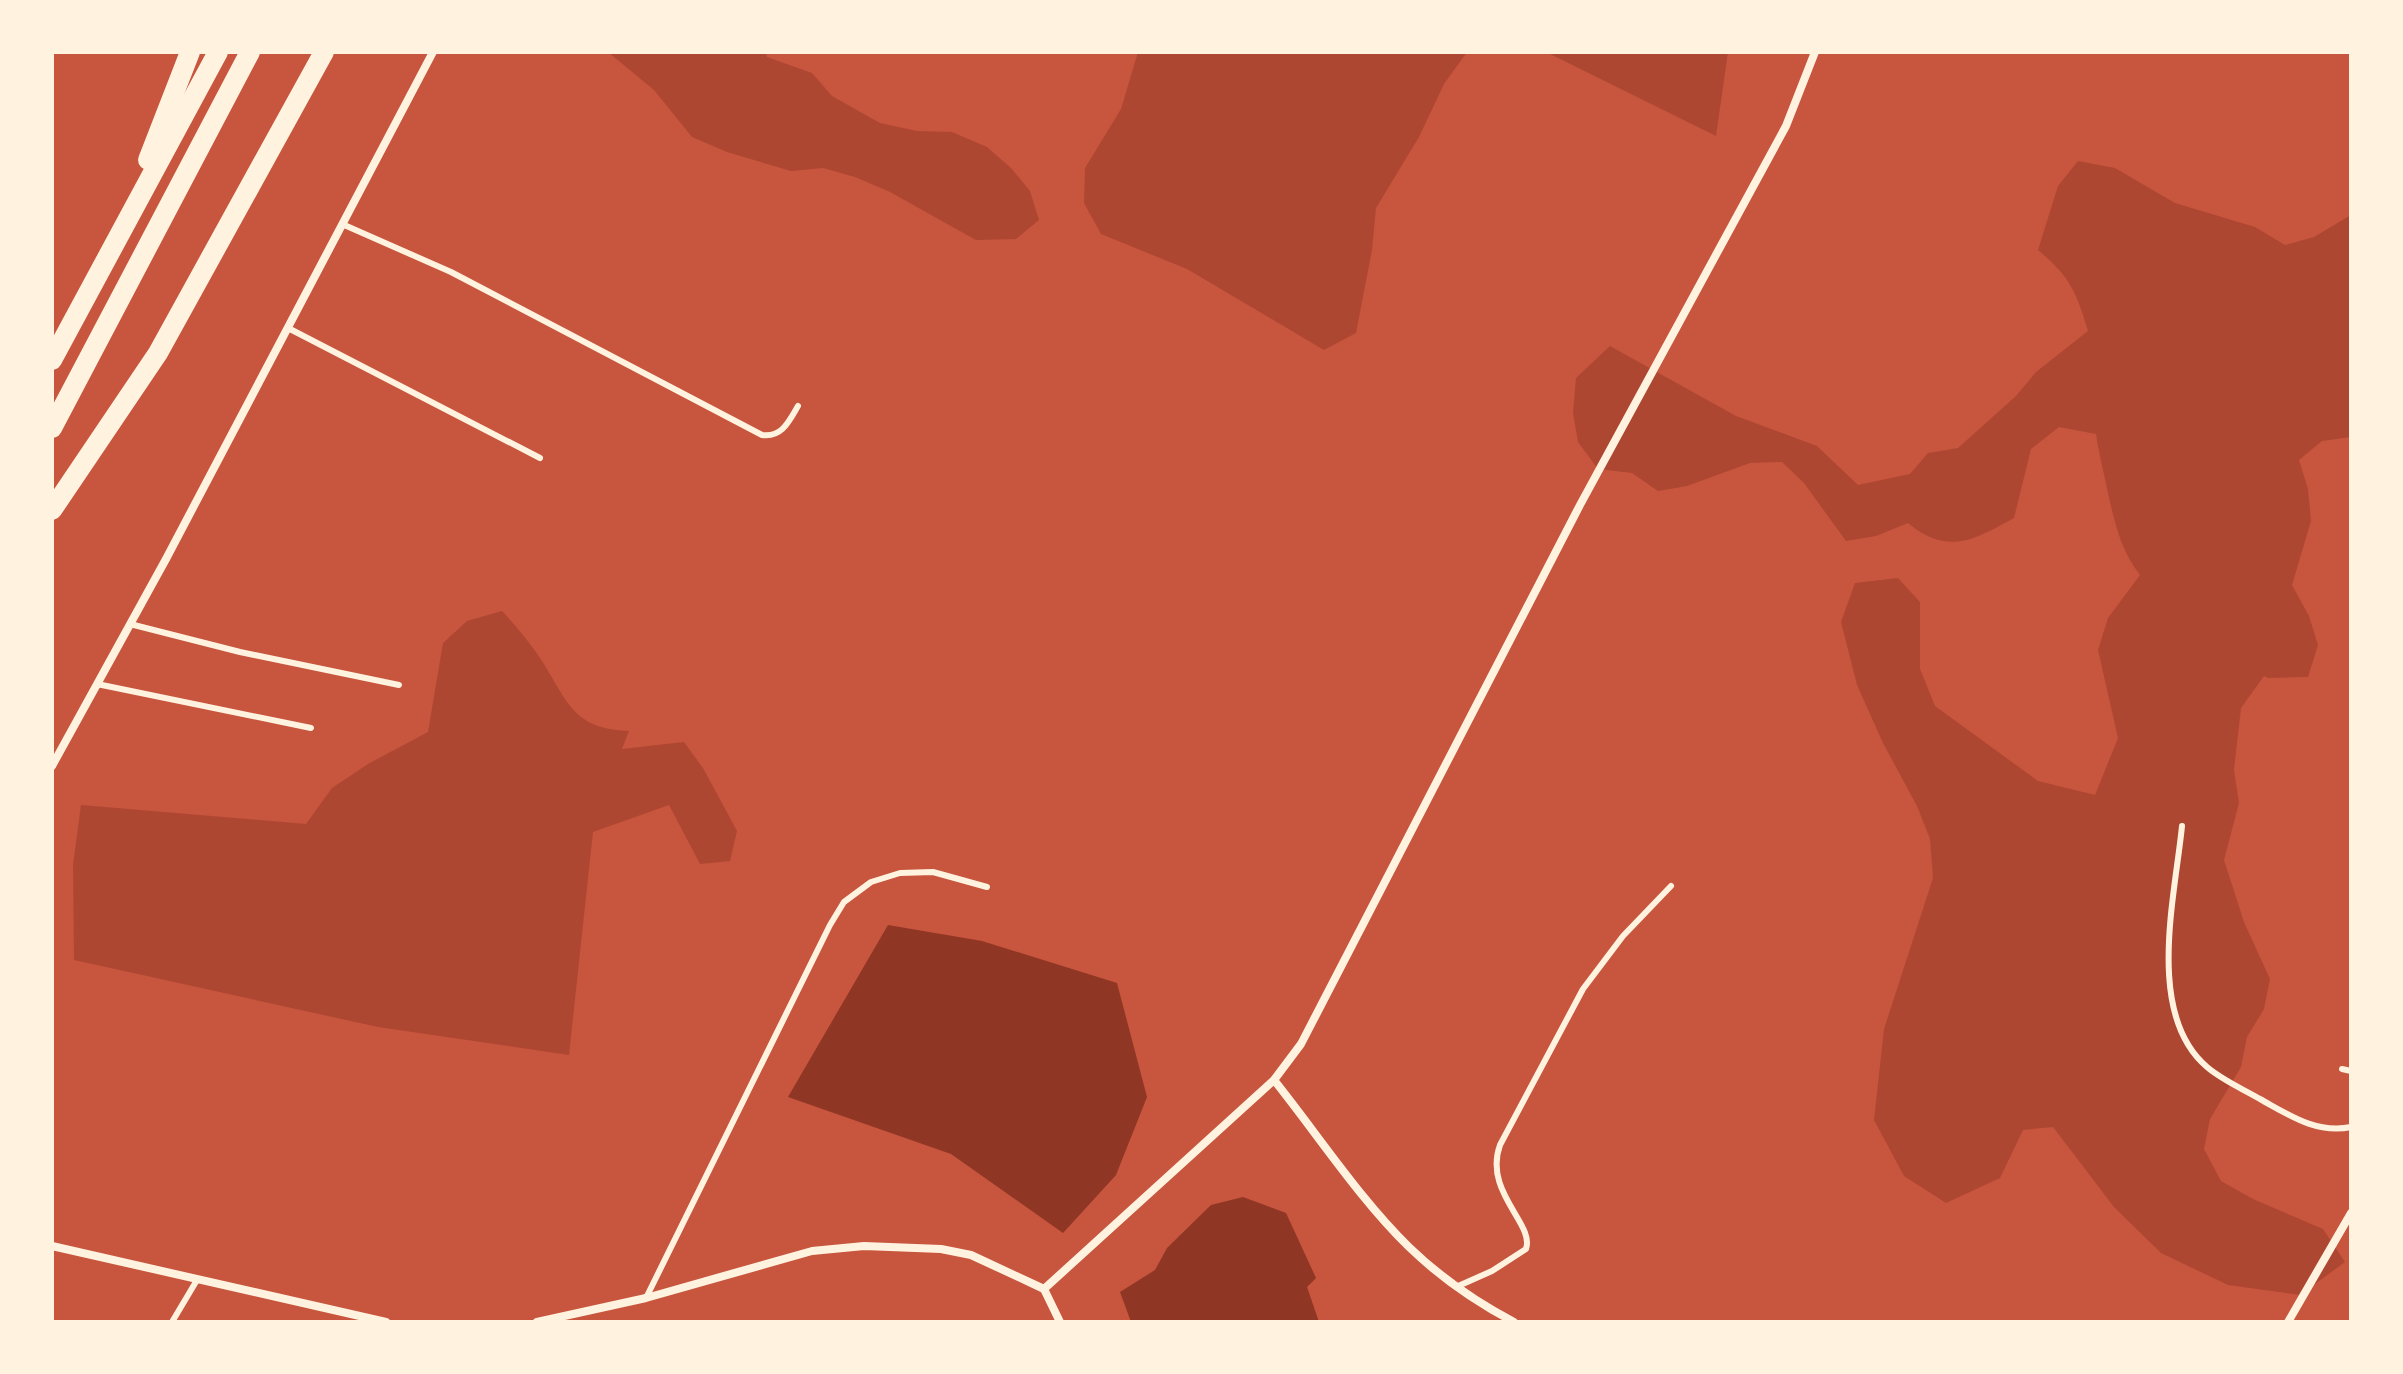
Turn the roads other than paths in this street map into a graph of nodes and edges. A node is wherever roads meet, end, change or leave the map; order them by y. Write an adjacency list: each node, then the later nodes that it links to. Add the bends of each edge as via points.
1 (190, 52): 8 (highway)
2 (218, 52): 8 (highway)
3 (250, 52): 12 (highway)
4 (324, 52): 14 (highway, via 158,353)
5 (433, 52): 7 (street)
6 (1815, 52): 25 (street, via 1786,126 1580,505 1301,1044)
7 (342, 224): 9 (street); 11 (lane, via 451,272 762,435 779,433)
8 (116, 243): 10 (highway)
9 (288, 328): 13 (lane); 15 (street)
10 (52, 360)
11 (798, 406)
12 (52, 428)
13 (540, 458)
14 (52, 510)
15 (130, 624): 16 (street); 17 (lane)
16 (97, 684): 18 (lane); 19 (street)
17 (399, 685)
18 (311, 728)
19 (52, 766)
20 (2182, 826): 26 (lane, via 2167,967 2174,1015 2188,1045 2207,1067 2300,1122 2339,1130)
21 (1671, 886): 30 (lane, via 1623,936 1583,989 1500,1145 1495,1172 1528,1239 1526,1249)
22 (987, 887): 32 (lane, via 933,872 900,873 871,882 844,902)
23 (2342, 1069): 24 (lane)
24 (2351, 1071)
25 (1274, 1080): 30 (street, via 1400,1237); 31 (street)
26 (2351, 1127)
27 (2351, 1213): 38 (street)
28 (52, 1246): 29 (street)
29 (197, 1280): 33 (lane); 34 (street)
30 (1456, 1287): 37 (street)
31 (1044, 1289): 32 (street, via 971,1255 864,1246 812,1251); 36 (street)
32 (646, 1298): 35 (street)
33 (172, 1322)
34 (386, 1322)
35 (537, 1322)
36 (1060, 1322)
37 (1514, 1322)
38 (2288, 1322)

